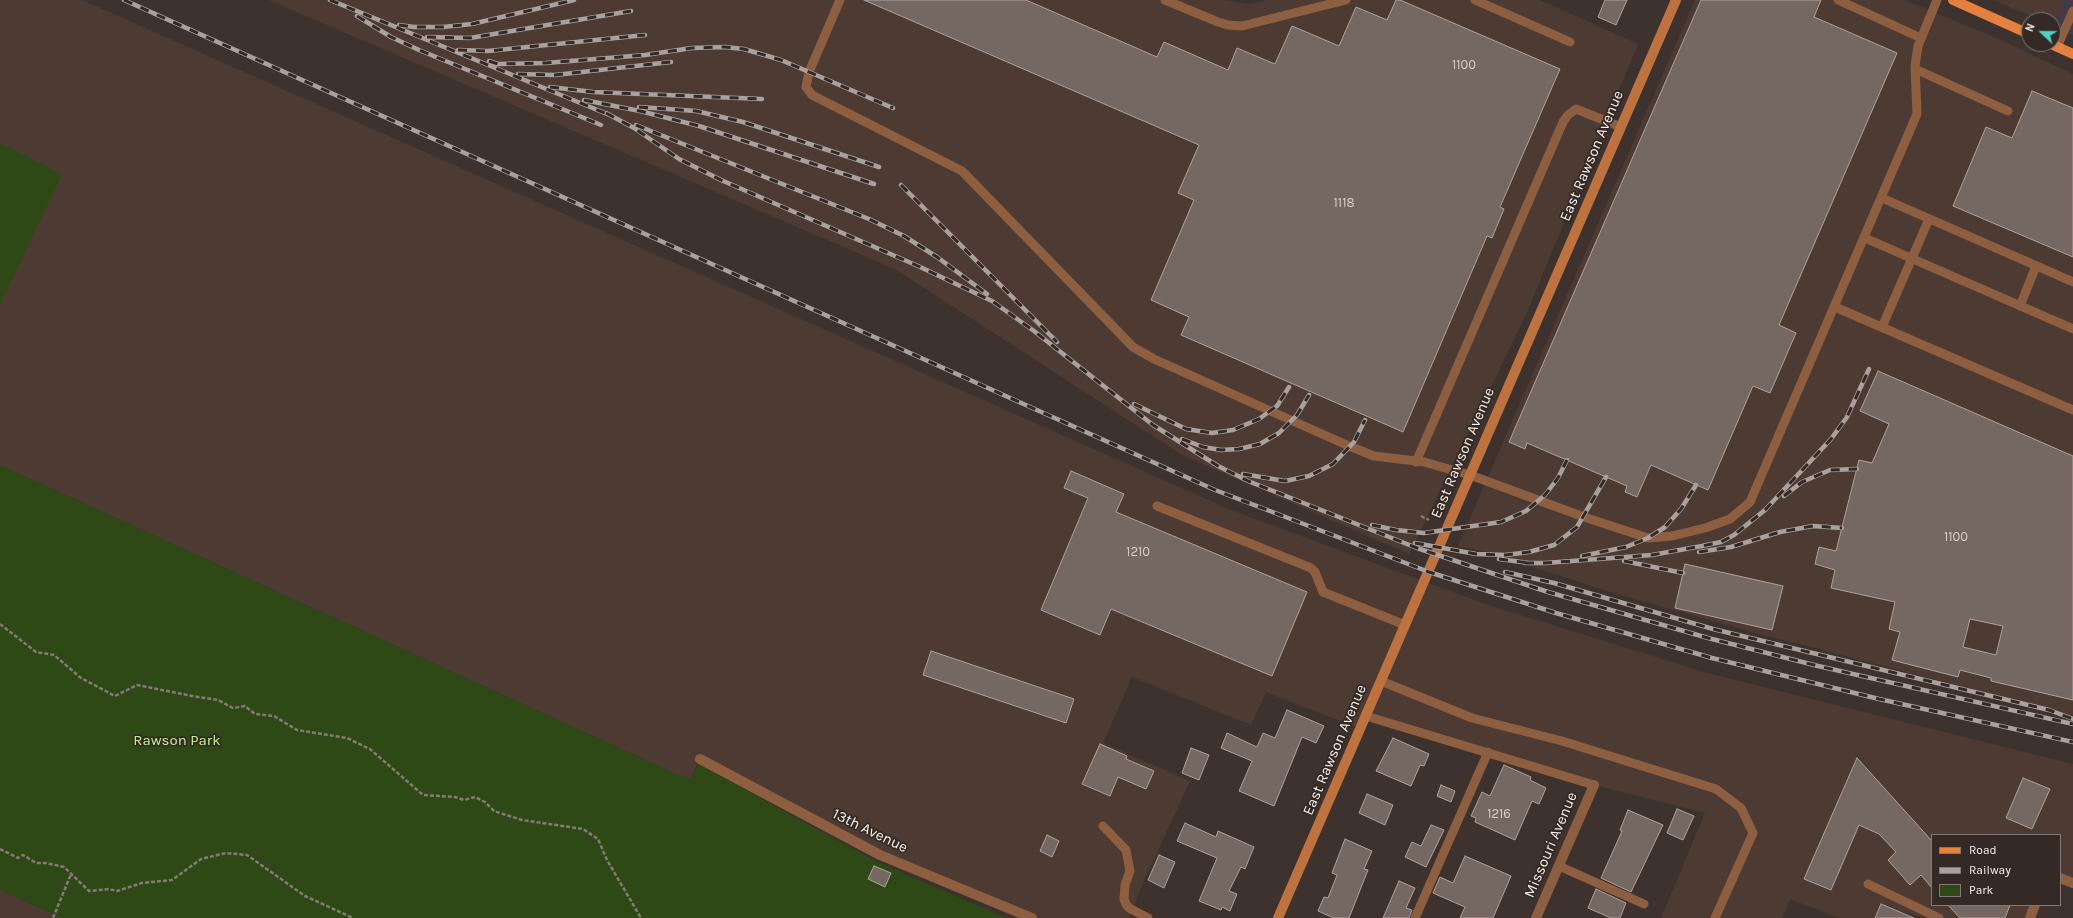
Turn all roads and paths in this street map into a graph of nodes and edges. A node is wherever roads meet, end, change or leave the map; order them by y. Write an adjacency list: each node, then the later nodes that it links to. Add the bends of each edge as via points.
1 (840, 0): 30 (lane, via 809,72 806,87 812,95 962,170 1114,328 1144,354 1374,456)
2 (1165, 0): 3 (lane, via 1218,22 1242,26)
3 (1346, 0)
4 (1475, 0): 13 (lane)
5 (1676, 0): 18 (main road, East Rawson Avenue)
6 (1838, 0): 12 (lane)
7 (1937, 0): 12 (lane)
8 (1953, 0): 10 (main road)
9 (2073, 11): 11 (lane)
10 (2021, 30)
11 (2061, 32)
12 (1921, 38): 16 (lane)
13 (1570, 42)
14 (2061, 48): 15 (main road)
15 (2073, 54)
16 (1915, 70): 17 (lane); 19 (lane, via 1917,114)
17 (2008, 111)
18 (1621, 127): 30 (lane, via 1576,109 1563,122); 31 (main road, East Rawson Avenue)
19 (1882, 198): 20 (lane); 21 (lane)
20 (1929, 219): 22 (lane); 23 (lane)
21 (1864, 238): 22 (lane); 26 (lane)
22 (1912, 258): 25 (lane); 27 (lane)
23 (2036, 266): 24 (lane); 25 (lane)
24 (2073, 282)
25 (2020, 306): 28 (lane)
26 (1835, 307): 27 (lane); 31 (lane, via 1750,502 1730,518 1705,528 1672,536 1648,538)
27 (1882, 327): 29 (lane)
28 (2073, 329)
29 (2073, 410)
30 (1416, 462): 31 (lane)
31 (1470, 475): 36 (main road, East Rawson Avenue)
32 (1158, 506): 36 (lane, via 1311,568 1323,592)
33 (1421, 516): 34 (path)
34 (1429, 520)
35 (0, 624): 53 (path, via 36,652 54,654 81,678 115,696 137,685 218,700 233,708 245,706 256,714 274,716 296,730 348,738 370,749 423,795 464,800 475,797 494,811 522,820 583,829 598,839 607,860)
36 (1405, 625): 37 (main road, East Rawson Avenue)
37 (1381, 680): 38 (main road, East Rawson Avenue); 59 (lane, via 1472,718 1562,741 1716,789 1741,808 1753,833)
38 (1366, 716): 39 (lane); 56 (main road, East Rawson Avenue)
39 (1488, 752): 41 (lane); 57 (lane)
40 (700, 759): 54 (street, 13th Avenue, via 880,855)
41 (1594, 785): 44 (street, Missouri Avenue)
42 (1103, 826): 55 (lane, via 1126,850 1130,871 1125,885 1126,904)
43 (0, 849): 45 (path, via 18,858 23,855 36,863 64,868)
44 (1558, 866): 49 (lane); 58 (street, Missouri Avenue)
45 (71, 874): 51 (path); 52 (path, via 88,892 109,889 117,891 142,883 172,880 201,859 226,853 247,855 305,896)
46 (2061, 878): 47 (street)
47 (2073, 883)
48 (1868, 884): 60 (lane)
49 (1644, 904)
50 (2035, 906): 61 (street)
51 (53, 918)
52 (353, 918)
53 (641, 918)
54 (1032, 918)
55 (1148, 918)
56 (1278, 918)
57 (1415, 918)
58 (1536, 918)
59 (1715, 918)
60 (1939, 918)
61 (2030, 918)

